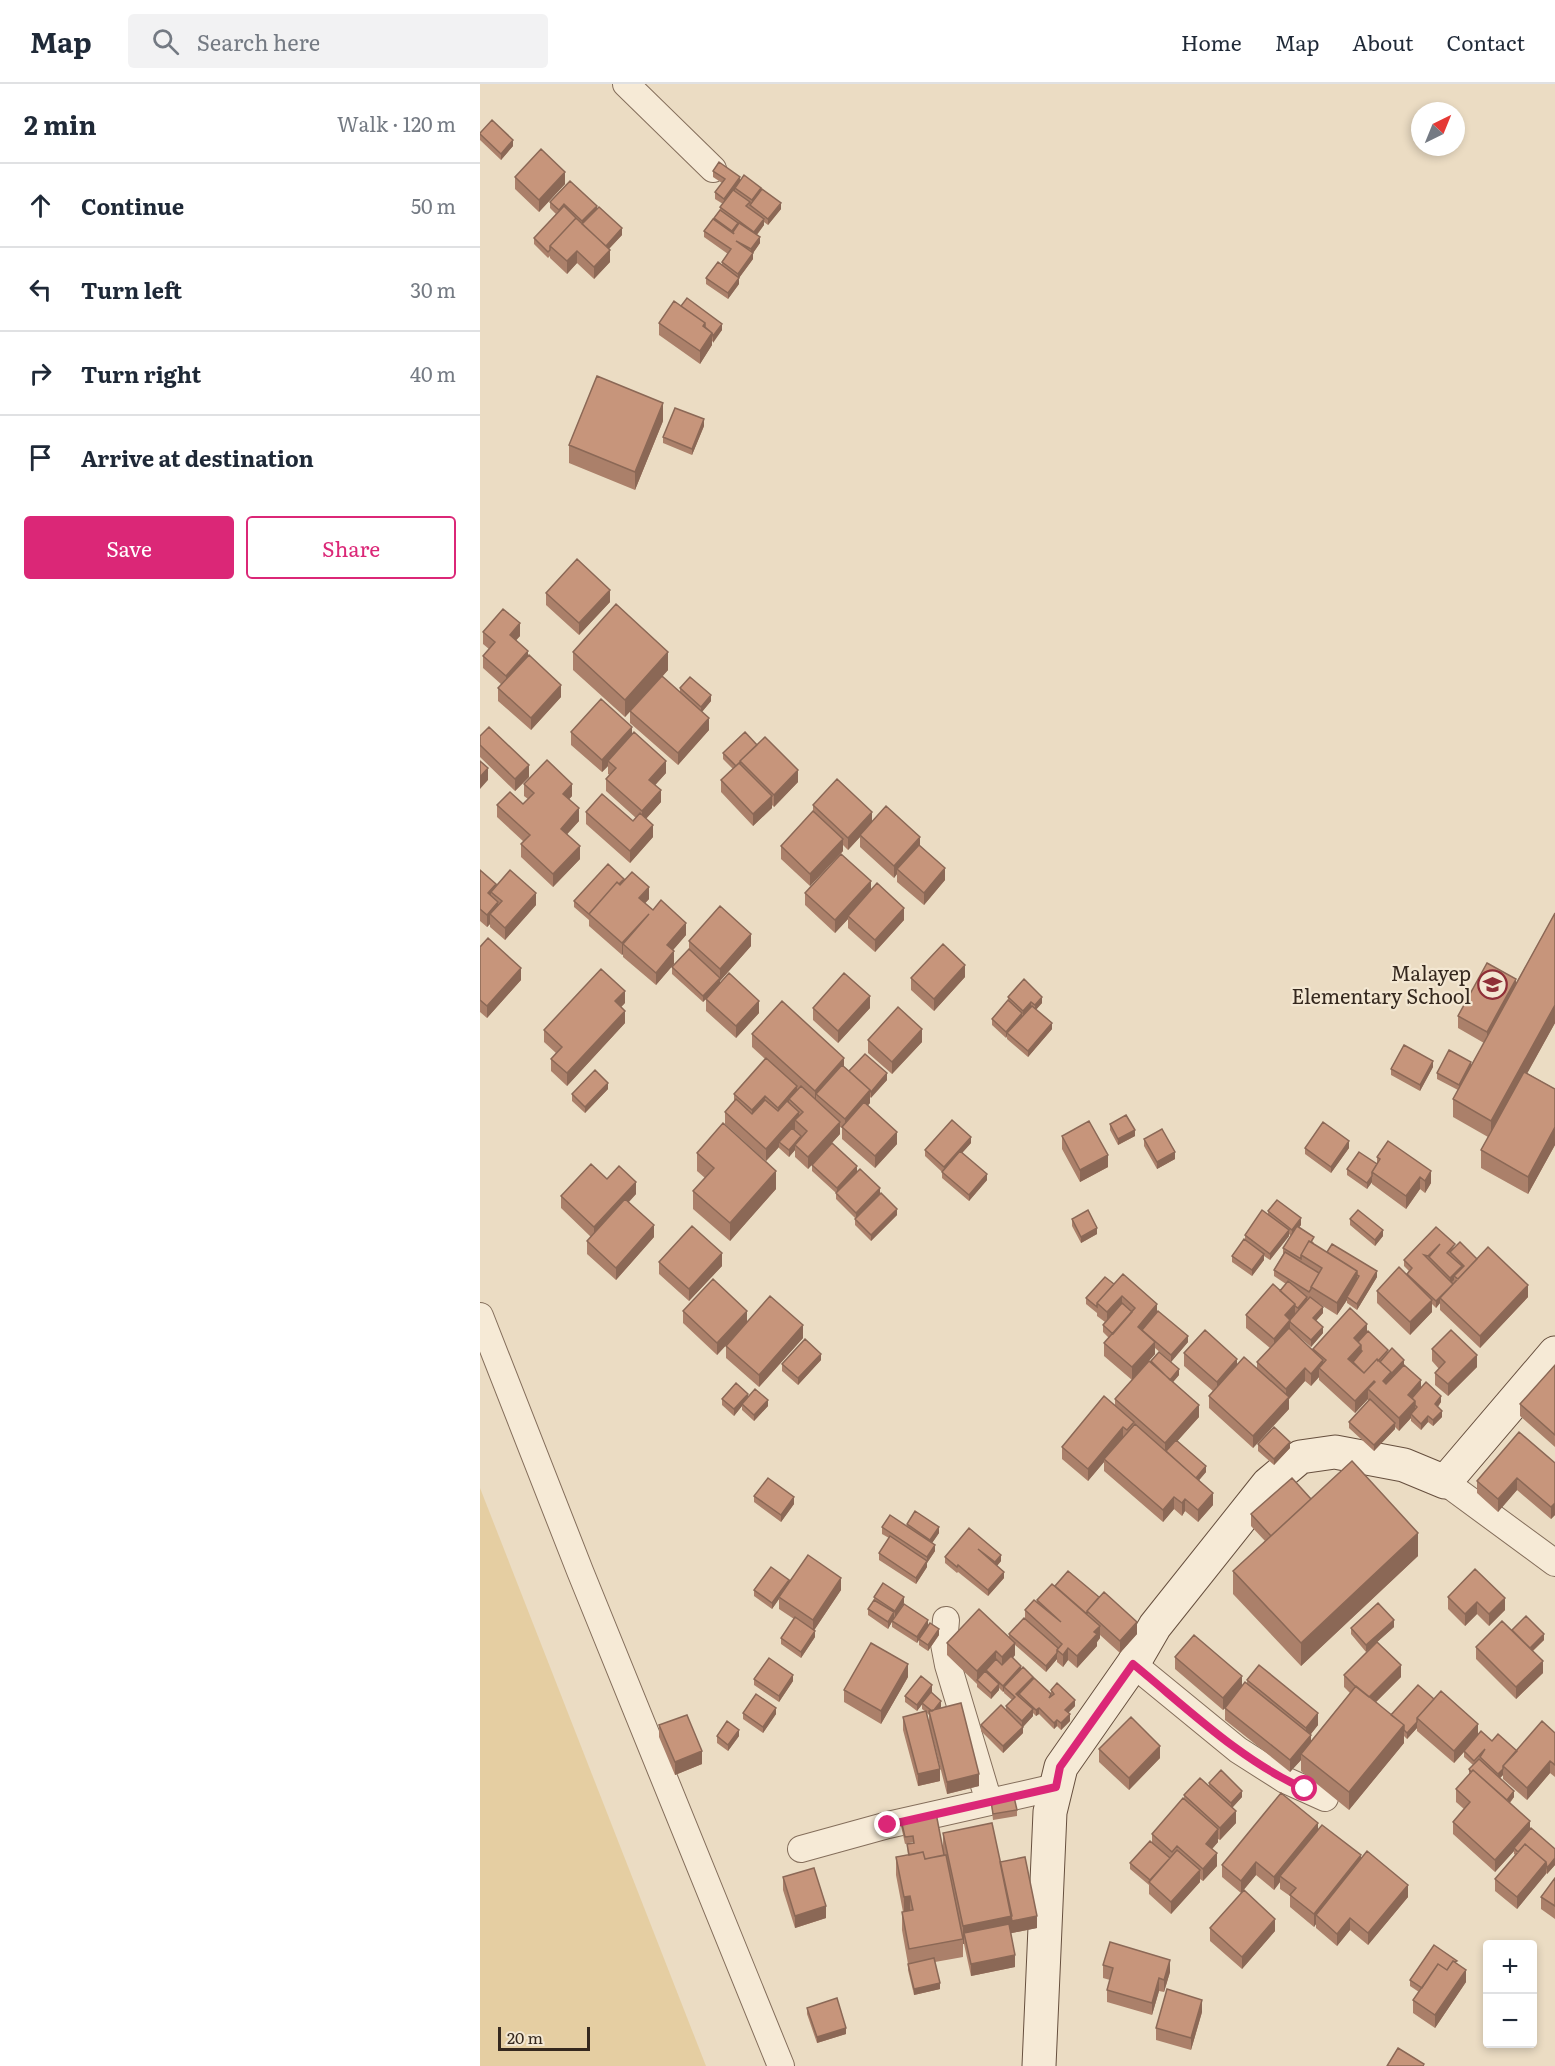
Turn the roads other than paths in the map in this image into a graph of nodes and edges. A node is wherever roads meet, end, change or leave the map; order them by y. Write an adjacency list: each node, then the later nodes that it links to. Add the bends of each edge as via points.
1 (626, 84): 2 (street)
2 (713, 169)
3 (480, 1316): 13 (street)
4 (1555, 1353): 5 (street)
5 (1445, 1482): 6 (street); 8 (street, via 1404,1465 1347,1454 1300,1457 1268,1484 1155,1626)
6 (1555, 1563)
7 (946, 1620): 11 (street, via 944,1644 948,1665)
8 (1133, 1664): 9 (street, via 1060,1767); 10 (street, via 1238,1750 1286,1780)
9 (1056, 1787): 11 (street); 14 (street, via 1050,1812)
10 (1325, 1798)
11 (989, 1802): 12 (street)
12 (801, 1849)
13 (781, 2066)
14 (1039, 2066)

